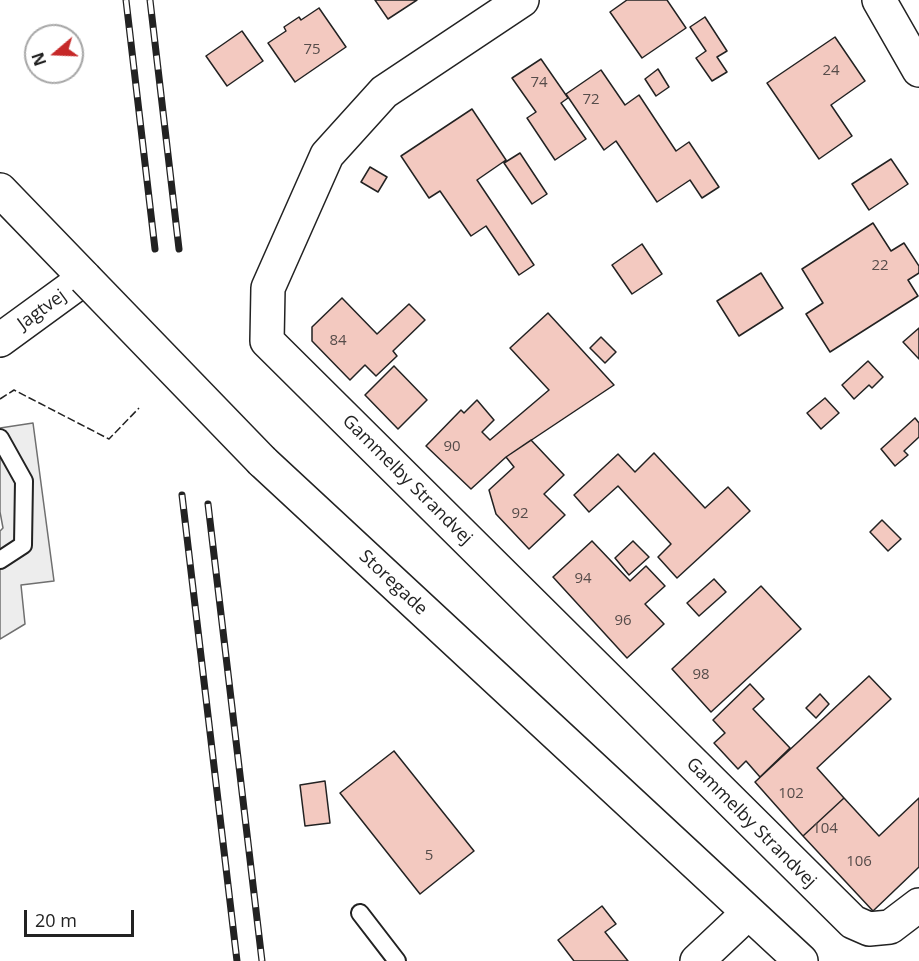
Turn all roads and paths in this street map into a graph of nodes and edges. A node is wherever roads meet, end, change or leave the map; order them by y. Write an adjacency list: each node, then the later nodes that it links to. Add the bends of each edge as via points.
1 (522, 0): 9 (street, Gammelby Strandvej, via 384,92 327,155 268,288 267,341 840,911 869,929 890,927)
2 (879, 0): 3 (street)
3 (919, 70)
4 (0, 190): 5 (street, Storegade)
5 (85, 278): 6 (street, Jagtvej); 11 (street, Storegade, bridge, via 262,461)
6 (0, 340)
7 (0, 438): 8 (lane, via 24,481 23,545)
8 (0, 560)
9 (919, 904)
10 (360, 913): 12 (lane)
11 (748, 913): 13 (street); 14 (street, Storegade)
12 (397, 961)
13 (697, 961)
14 (801, 961)

